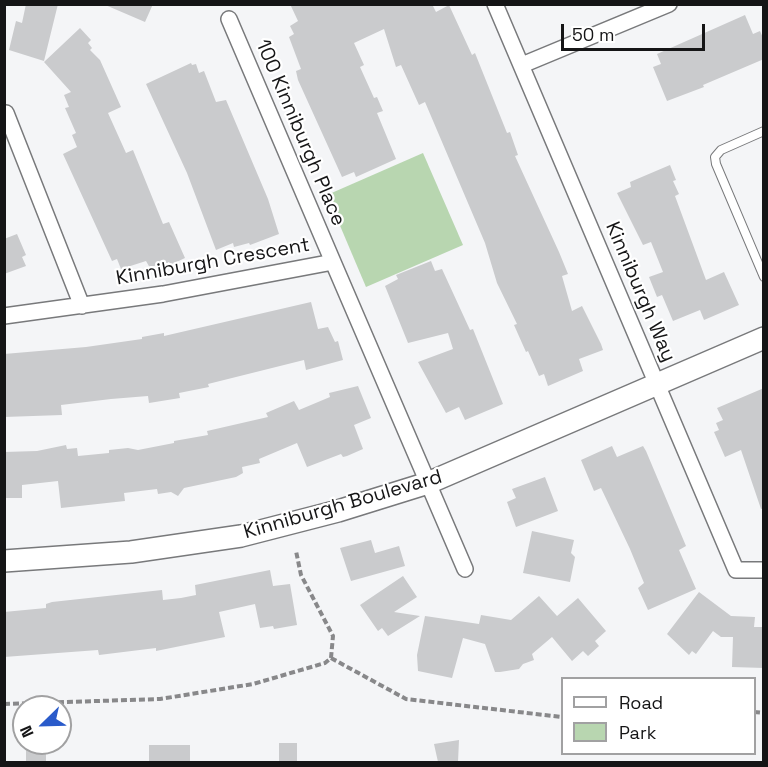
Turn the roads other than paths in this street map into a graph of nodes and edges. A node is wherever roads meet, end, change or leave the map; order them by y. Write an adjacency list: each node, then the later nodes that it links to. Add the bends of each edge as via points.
1 (495, 4): 4 (street, Kinniburgh Way)
2 (669, 4): 4 (street)
3 (229, 19): 7 (street, 100 Kinniburgh Place)
4 (522, 65): 12 (street, Kinniburgh Way)
5 (6, 113): 9 (street)
6 (764, 131): 8 (lane, via 721,150 715,157)
7 (333, 262): 9 (street, Kinniburgh Crescent); 13 (street, Kinniburgh Crescent)
8 (764, 277)
9 (82, 306): 10 (street, Kinniburgh Crescent)
10 (4, 316)
11 (764, 338): 12 (street, Kinniburgh Boulevard)
12 (656, 384): 13 (street, Kinniburgh Boulevard); 16 (street, Kinniburgh Way, via 736,570)
13 (428, 483): 14 (street, Kinniburgh Boulevard, via 241,536 131,552); 15 (street, Kinniburgh Crescent)
14 (4, 561)
15 (465, 569)
16 (764, 570)

